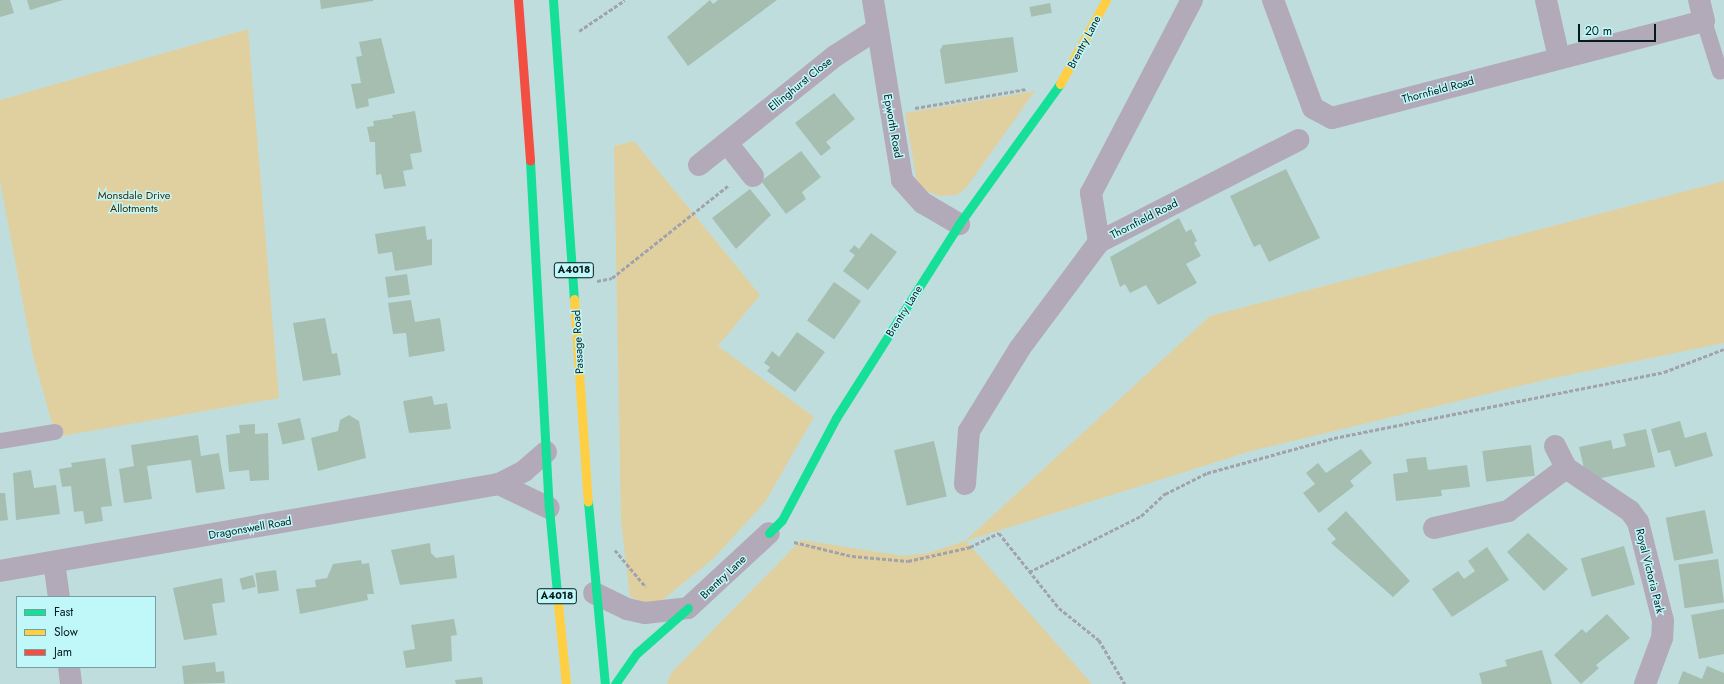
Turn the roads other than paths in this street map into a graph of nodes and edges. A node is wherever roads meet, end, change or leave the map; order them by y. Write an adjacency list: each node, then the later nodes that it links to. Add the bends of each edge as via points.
1 (518, 0): 22 (main road, A4018, via 525,61)
2 (553, 0): 31 (main road, Passage Road / A4018, via 575,286)
3 (873, 0): 10 (street, Epworth Road)
4 (1106, 0): 17 (main road, Brentry Lane, via 1061,83)
5 (1192, 0): 18 (street, Thornfield Road, via 1091,193)
6 (1273, 0): 11 (street, Thornfield Road, via 1313,108 1332,118)
7 (1546, 0): 11 (street)
8 (1699, 0): 9 (street)
9 (1704, 21): 11 (street, Thornfield Road); 12 (lane)
10 (877, 29): 14 (street, Ellinghurst Close, via 835,56); 17 (street, Epworth Road, via 902,180 923,203)
11 (1559, 58)
12 (1720, 72)
13 (1298, 140): 18 (street, Thornfield Road)
14 (727, 143): 15 (street, Ellinghurst Close); 16 (street)
15 (699, 165)
16 (748, 170)
17 (959, 224): 28 (main road, Brentry Lane, via 836,418 782,520)
18 (1099, 242): 25 (street, via 1020,348 969,431)
19 (55, 432): 20 (lane)
20 (0, 441)
21 (1555, 446): 23 (street, Royal Victoria Park)
22 (546, 452): 24 (street, Dragonswell Road, via 524,471); 26 (main road, A4018)
23 (1566, 468): 27 (street, via 1508,511); 39 (street, Royal Victoria Park, via 1630,511 1638,522 1663,621 1662,638)
24 (499, 484): 26 (street); 29 (street, Dragonswell Road)
25 (965, 484)
26 (549, 508): 36 (main road, A4018)
27 (1434, 528)
28 (769, 533): 33 (street, Brentry Lane)
29 (54, 562): 30 (street, Dragonswell Road); 32 (street)
30 (0, 571)
31 (594, 593): 33 (street, Brentry Lane, via 627,609 665,614); 37 (main road, Passage Road / A4018)
32 (59, 596)
33 (688, 608): 38 (main road, Brentry Lane, via 638,653)
34 (69, 668): 35 (street)
35 (72, 684)
36 (566, 684)
37 (605, 684)
38 (615, 684)
39 (1645, 684)

